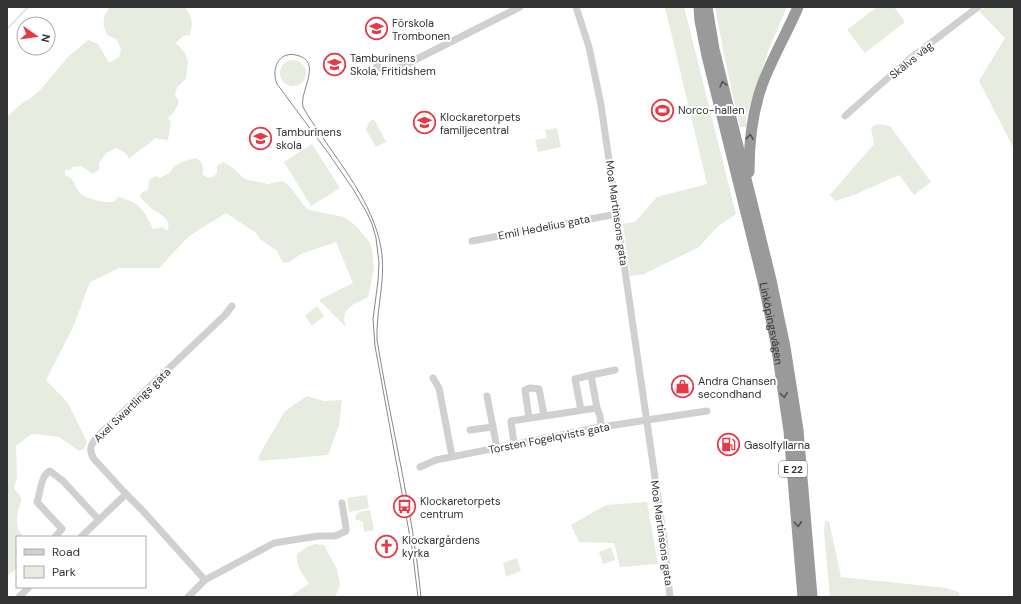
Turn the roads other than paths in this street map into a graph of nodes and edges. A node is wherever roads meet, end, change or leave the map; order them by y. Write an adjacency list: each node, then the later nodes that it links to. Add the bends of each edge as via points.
1 (520, 7): 9 (street, via 389,73)
2 (576, 7): 12 (street, Moa Martinsons gata, via 598,87)
3 (691, 7): 8 (highway, via 697,32)
4 (699, 7): 8 (highway, E 22)
5 (707, 7): 11 (highway, E 22, one-way to 5, via 714,49)
6 (798, 7): 11 (highway, one-way to 6, via 749,147 753,116 767,73)
7 (978, 7): 10 (street, Skälvs väg, via 907,62)
8 (707, 56): 42 (highway, Linköpingsvägen / E 22, one-way to 42, via 776,343 789,431)
9 (377, 66)
10 (845, 116)
11 (749, 190): 43 (highway, Linköpingsvägen / E 22, via 790,372 798,430)
12 (617, 214): 13 (street, Emil Hedelius gata); 24 (street, Moa Martinsons gata)
13 (472, 241)
14 (232, 306): 32 (street, Axel Swartlings gata, via 92,442 91,454)
15 (615, 370): 16 (street)
16 (591, 375): 19 (street); 20 (street, via 575,379)
17 (433, 378): 30 (street, via 439,388)
18 (487, 396): 25 (street)
19 (597, 408): 20 (street); 26 (street)
20 (581, 410): 22 (street)
21 (707, 411): 24 (street)
22 (544, 415): 23 (street); 23 (street, via 539,389 530,388 525,390)
23 (529, 418): 28 (street, via 511,420)
24 (646, 421): 26 (street, Torsten Fogelqvists gata); 41 (street, Moa Martinsons gata)
25 (493, 427): 27 (street); 29 (street)
26 (601, 427): 28 (street, Torsten Fogelqvists gata)
27 (470, 430)
28 (514, 444): 29 (street, Torsten Fogelqvists gata)
29 (497, 448): 30 (street, Torsten Fogelqvists gata)
30 (452, 456): 31 (street, Torsten Fogelqvists gata)
31 (420, 467)
32 (126, 494): 34 (street); 37 (street, Axel Swartlings gata)
33 (342, 503): 37 (street, via 346,532 335,536 274,543)
34 (99, 520): 35 (street, via 63,481 50,471 44,476 37,502 62,529); 36 (street)
35 (56, 536)
36 (82, 536)
37 (205, 580): 40 (street)
38 (28, 588): 39 (street)
39 (19, 597)
40 (188, 597)
41 (670, 597)
42 (803, 597)
43 (812, 597)

